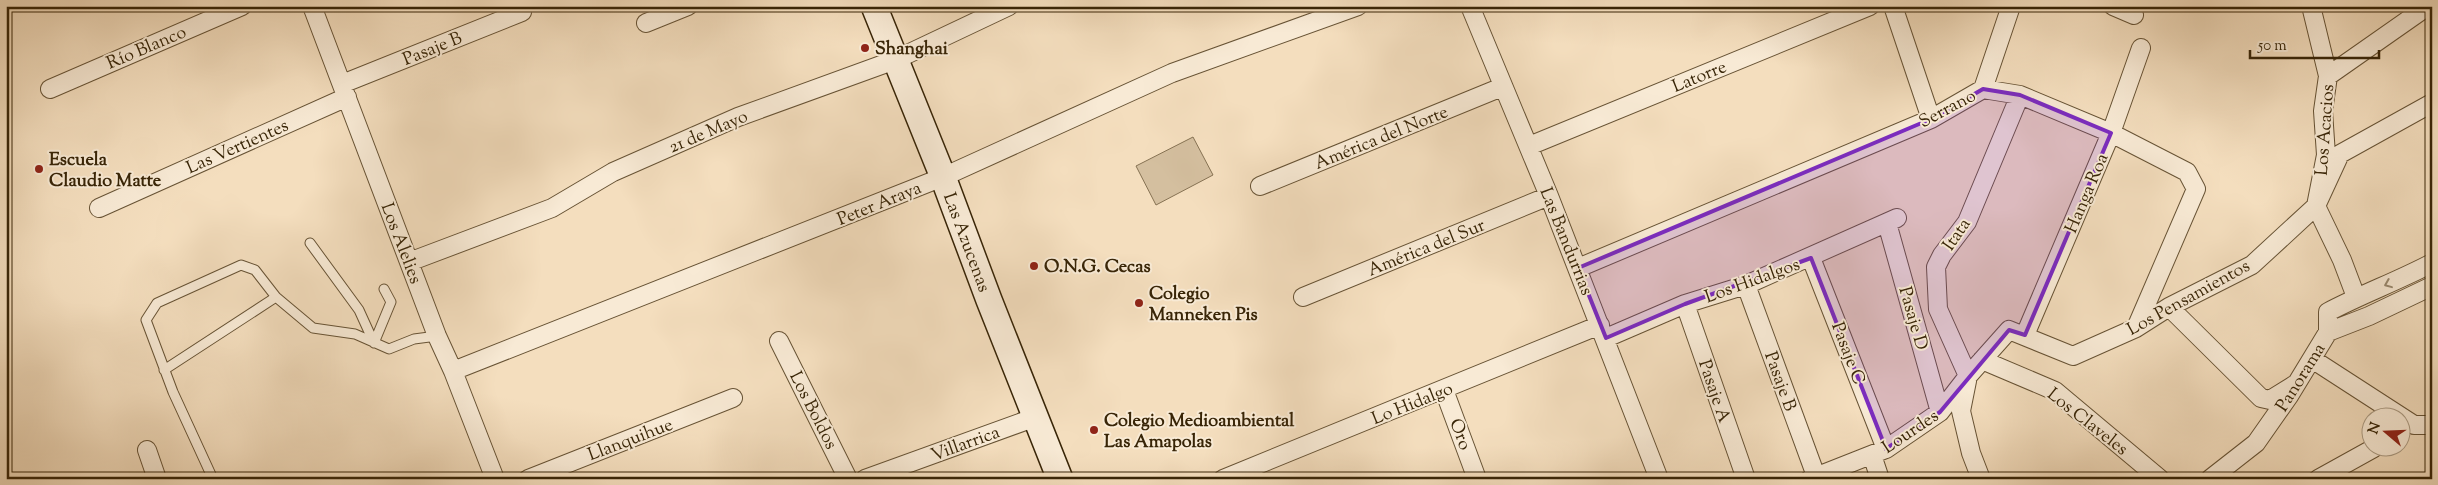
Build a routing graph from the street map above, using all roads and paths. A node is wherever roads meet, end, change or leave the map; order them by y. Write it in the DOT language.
graph roads {
  1 [pos="242,6"];
  2 [pos="312,6"];
  3 [pos="688,6"];
  4 [pos="874,6"];
  5 [pos="1009,6"];
  6 [pos="1358,6"];
  7 [pos="1470,6"];
  8 [pos="1870,6"];
  9 [pos="1893,6"];
  10 [pos="2012,6"];
  11 [pos="2113,6"];
  12 [pos="2311,6"];
  13 [pos="2428,6"];
  14 [pos="522,12"];
  15 [pos="2134,15"];
  16 [pos="646,23"];
  17 [pos="2140,48"];
  18 [pos="895,60"];
  19 [pos="2328,76"];
  20 [pos="1502,87"];
  21 [pos="50,89"];
  22 [pos="1983,89"];
  23 [pos="344,90"];
  24 [pos="2020,95"];
  25 [pos="2432,103"];
  26 [pos="1931,119"];
  27 [pos="2111,133"];
  28 [pos="1529,146"];
  29 [pos="944,177"];
  30 [pos="1260,186"];
  31 [pos="1549,196"];
  32 [pos="2316,206"];
  33 [pos="99,208"];
  34 [pos="1892,221"];
  35 [pos="310,242"];
  36 [pos="1811,258"];
  37 [pos="409,262"];
  38 [pos="2432,263"];
  39 [pos="1578,268"];
  40 [pos="1746,285"];
  41 [pos="2432,286"];
  42 [pos="384,289"];
  43 [pos="276,297"];
  44 [pos="1303,297"];
  45 [pos="2356,297"];
  46 [pos="1685,304"];
  47 [pos="2169,307"];
  48 [pos="2136,328"];
  49 [pos="1603,332"];
  50 [pos="2328,332"];
  51 [pos="2025,335"];
  52 [pos="437,336"];
  53 [pos="780,341"];
  54 [pos="374,343"];
  55 [pos="2312,359"];
  56 [pos="1982,360"];
  57 [pos="164,370"];
  58 [pos="453,372"];
  59 [pos="1968,376"];
  60 [pos="2296,384"];
  61 [pos="1444,390"];
  62 [pos="733,398"];
  63 [pos="2378,408"];
  64 [pos="1940,412"];
  65 [pos="1036,417"];
  66 [pos="2432,424"];
  67 [pos="2410,428"];
  68 [pos="147,450"];
  69 [pos="1879,452"];
  70 [pos="2360,456"];
  71 [pos="1813,478"];
  72 [pos="157,479"];
  73 [pos="212,479"];
  74 [pos="495,479"];
  75 [pos="528,479"];
  76 [pos="848,479"];
  77 [pos="865,479"];
  78 [pos="1060,479"];
  79 [pos="1224,479"];
  80 [pos="1477,479"];
  81 [pos="1659,479"];
  82 [pos="1746,479"];
  83 [pos="1880,479"];
  84 [pos="1981,479"];
  85 [pos="2160,479"];
  86 [pos="2210,479"];
  87 [pos="2318,479"];
  1 -- 21 [label="street, Río Blanco"];
  2 -- 23 [label="street, Los Alelies"];
  3 -- 16 [label="street"];
  4 -- 18 [label="street, Las Azucenas"];
  5 -- 18 [label="street, 21 de Mayo"];
  6 -- 29 [label="street, Peter Araya"];
  7 -- 20 [label="street, Las Bandurrias"];
  8 -- 28 [label="street, Latorre"];
  9 -- 26 [label="street"];
  10 -- 22 [label="street"];
  11 -- 15 [label="street"];
  12 -- 19 [label="street"];
  13 -- 19 [label="street, Los Acacios"];
  14 -- 23 [label="street, Pasaje B"];
  17 -- 27 [label="street, Hanga Roa"];
  18 -- 29 [label="street, Las Azucenas"];
  18 -- 37 [label="street, 21 de Mayo"];
  19 -- 32 [label="street, Los Acacios"];
  20 -- 28 [label="street, Las Bandurrias"];
  20 -- 30 [label="street, América del Norte"];
  22 -- 24 [label="street, Serrano"];
  22 -- 26 [label="street, Serrano"];
  23 -- 33 [label="street, Las Vertientes"];
  23 -- 37 [label="street, Los Alelies"];
  24 -- 27 [label="street, Serrano"];
  24 -- 59 [label="street, Itata"];
  25 -- 32 [label="street, Los Pensamientos"];
  26 -- 39 [label="street, Serrano"];
  27 -- 48 [label="street, Serrano"];
  27 -- 51 [label="street, Hanga Roa"];
  28 -- 31 [label="street, Las Bandurrias"];
  29 -- 58 [label="street, Peter Araya"];
  29 -- 65 [label="street, Las Azucenas"];
  31 -- 39 [label="street, Las Bandurrias"];
  31 -- 44 [label="street, América del Sur"];
  32 -- 45 [label="street"];
  32 -- 47 [label="street, Los Pensamientos"];
  34 -- 36 [label="street, Los Hidalgos"];
  34 -- 64 [label="street, Pasaje D"];
  35 -- 54 [label="lane"];
  36 -- 40 [label="street, Los Hidalgos"];
  36 -- 69 [label="street, Pasaje C"];
  37 -- 52 [label="street, Los Alelies"];
  38 -- 45 [label="street, one-way"];
  39 -- 49 [label="street, Las Bandurrias"];
  40 -- 46 [label="street, Los Hidalgos"];
  40 -- 71 [label="street, Pasaje B"];
  41 -- 50 [label="street, Panorama"];
  42 -- 54 [label="lane"];
  43 -- 54 [label="lane"];
  43 -- 57 [label="lane"];
  43 -- 57 [label="lane"];
  45 -- 50 [label="street"];
  46 -- 49 [label="street, Los Hidalgos"];
  46 -- 82 [label="street, Pasaje A"];
  47 -- 48 [label="street, Los Pensamientos"];
  47 -- 60 [label="street"];
  48 -- 51 [label="street, Los Pensamientos"];
  49 -- 61 [label="street, Lo Hidalgo"];
  49 -- 81 [label="street, Las Bandurrias"];
  50 -- 55 [label="street, Panorama"];
  51 -- 56 [label="street, Los Pensamientos"];
  52 -- 54 [label="lane"];
  52 -- 58 [label="street, Los Alelies"];
  53 -- 76 [label="street, Los Boldos"];
  55 -- 60 [label="street, Panorama"];
  55 -- 63 [label="street"];
  56 -- 59 [label="street, Los Pensamientos"];
  56 -- 85 [label="street, Los Claveles"];
  57 -- 73 [label="lane"];
  58 -- 74 [label="street, Los Alelies"];
  59 -- 64 [label="street, Lourdes"];
  59 -- 84 [label="street"];
  60 -- 86 [label="street, Panorama"];
  61 -- 79 [label="street, Lo Hidalgo"];
  61 -- 80 [label="street, Oro"];
  62 -- 75 [label="street, Llanquihue"];
  64 -- 69 [label="street, Lourdes"];
  65 -- 77 [label="street, Villarrica"];
  65 -- 78 [label="street, Las Azucenas"];
  66 -- 67 [label="street"];
  68 -- 72 [label="street"];
  69 -- 71 [label="street, Lourdes"];
  69 -- 83 [label="street, Pasaje C"];
  70 -- 87 [label="street"];
}
